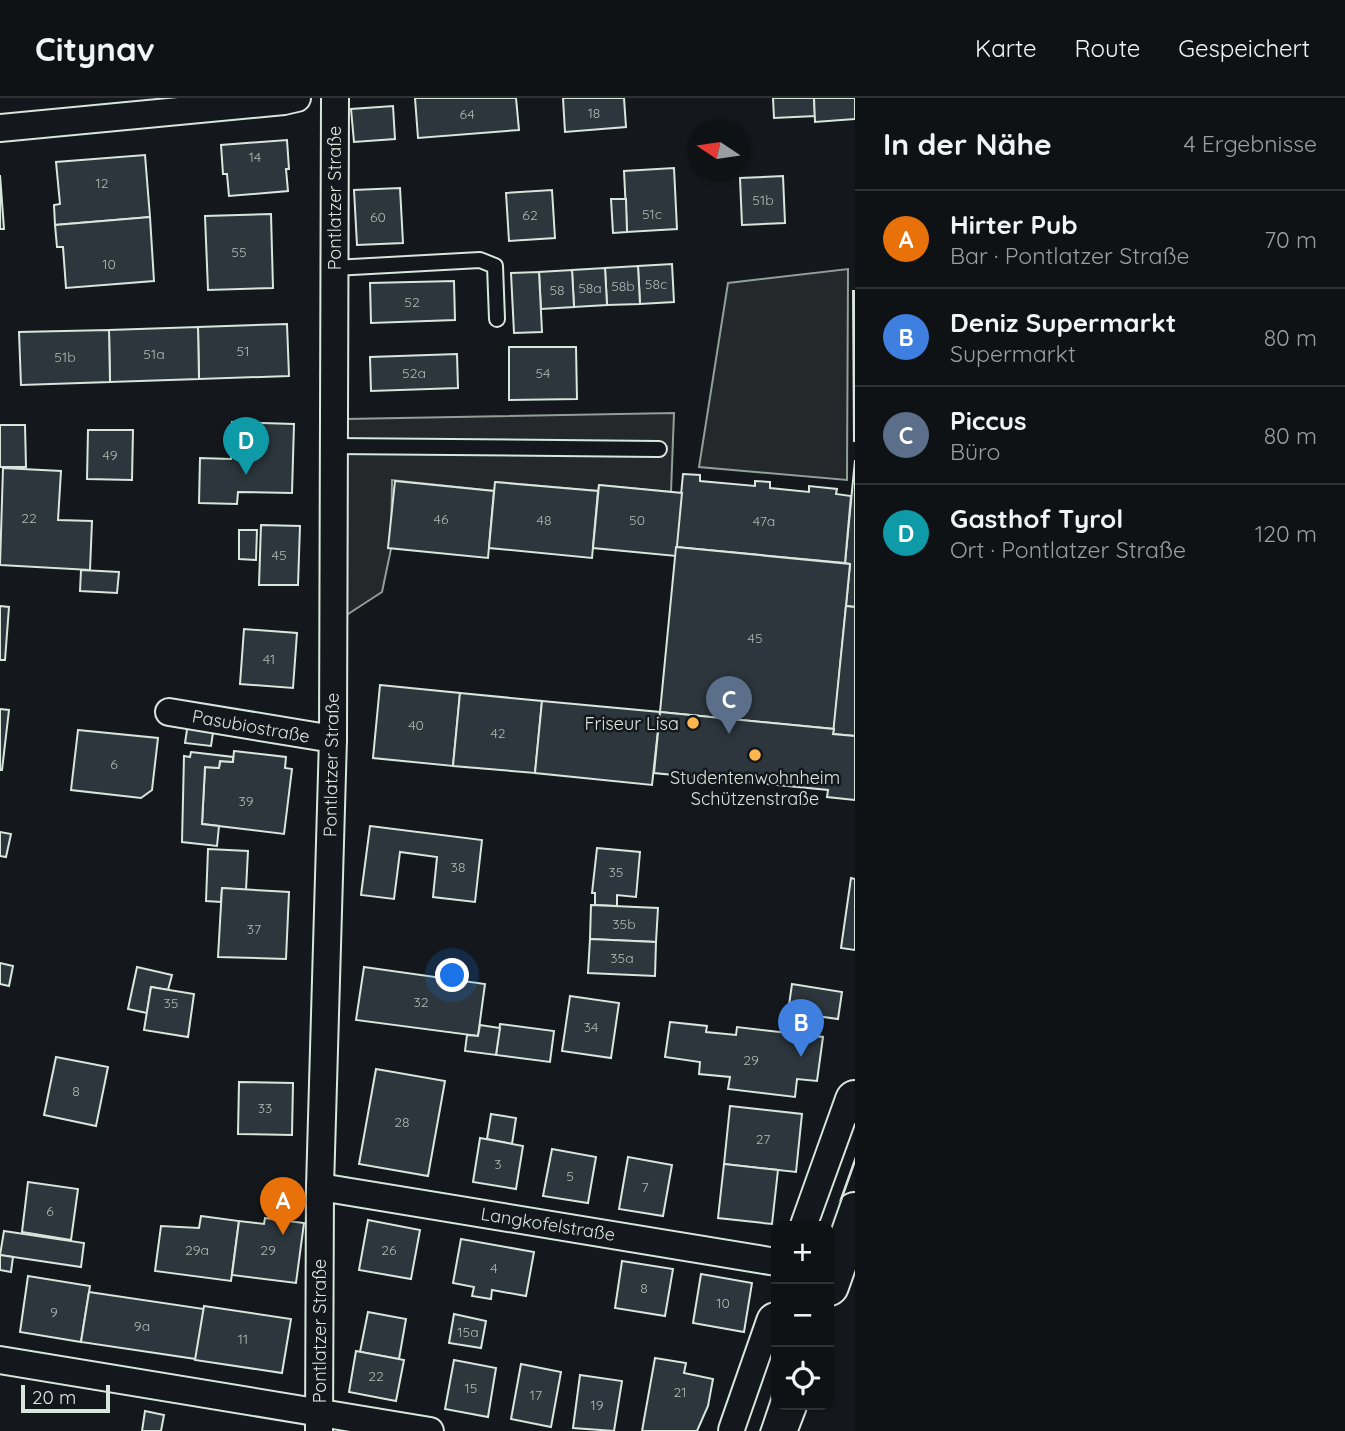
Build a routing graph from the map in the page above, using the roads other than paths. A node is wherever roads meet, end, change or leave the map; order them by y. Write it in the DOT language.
graph roads {
  1 [pos="297,98"];
  2 [pos="335,98"];
  3 [pos="0,128"];
  4 [pos="334,268"];
  5 [pos="497,319"];
  6 [pos="334,446"];
  7 [pos="659,449"];
  8 [pos="169,712"];
  9 [pos="332,739"];
  10 [pos="855,1100"];
  11 [pos="320,1187"];
  12 [pos="855,1212"];
  13 [pos="812,1221"];
  14 [pos="771,1261"];
  15 [pos="830,1284"];
  16 [pos="771,1336"];
  17 [pos="0,1360"];
  18 [pos="785,1410"];
  19 [pos="319,1422"];
  20 [pos="430,1431"];
  21 [pos="738,1431"];
  22 [pos="777,1431"];
  1 -- 3 [label="street"];
  2 -- 4 [label="street, Pontlatzer Straße"];
  4 -- 5 [label="lane"];
  4 -- 6 [label="street, Pontlatzer Straße"];
  6 -- 7 [label="lane"];
  6 -- 9 [label="street, Pontlatzer Straße"];
  8 -- 9 [label="street, Pasubiostraße"];
  9 -- 11 [label="street, Pontlatzer Straße"];
  10 -- 13 [label="street"];
  11 -- 14 [label="street, Langkofelstraße"];
  11 -- 19 [label="street, Pontlatzer Straße"];
  12 -- 15 [label="street"];
  16 -- 21 [label="street"];
  17 -- 19 [label="street"];
  18 -- 22 [label="street"];
  19 -- 20 [label="street"];
}
